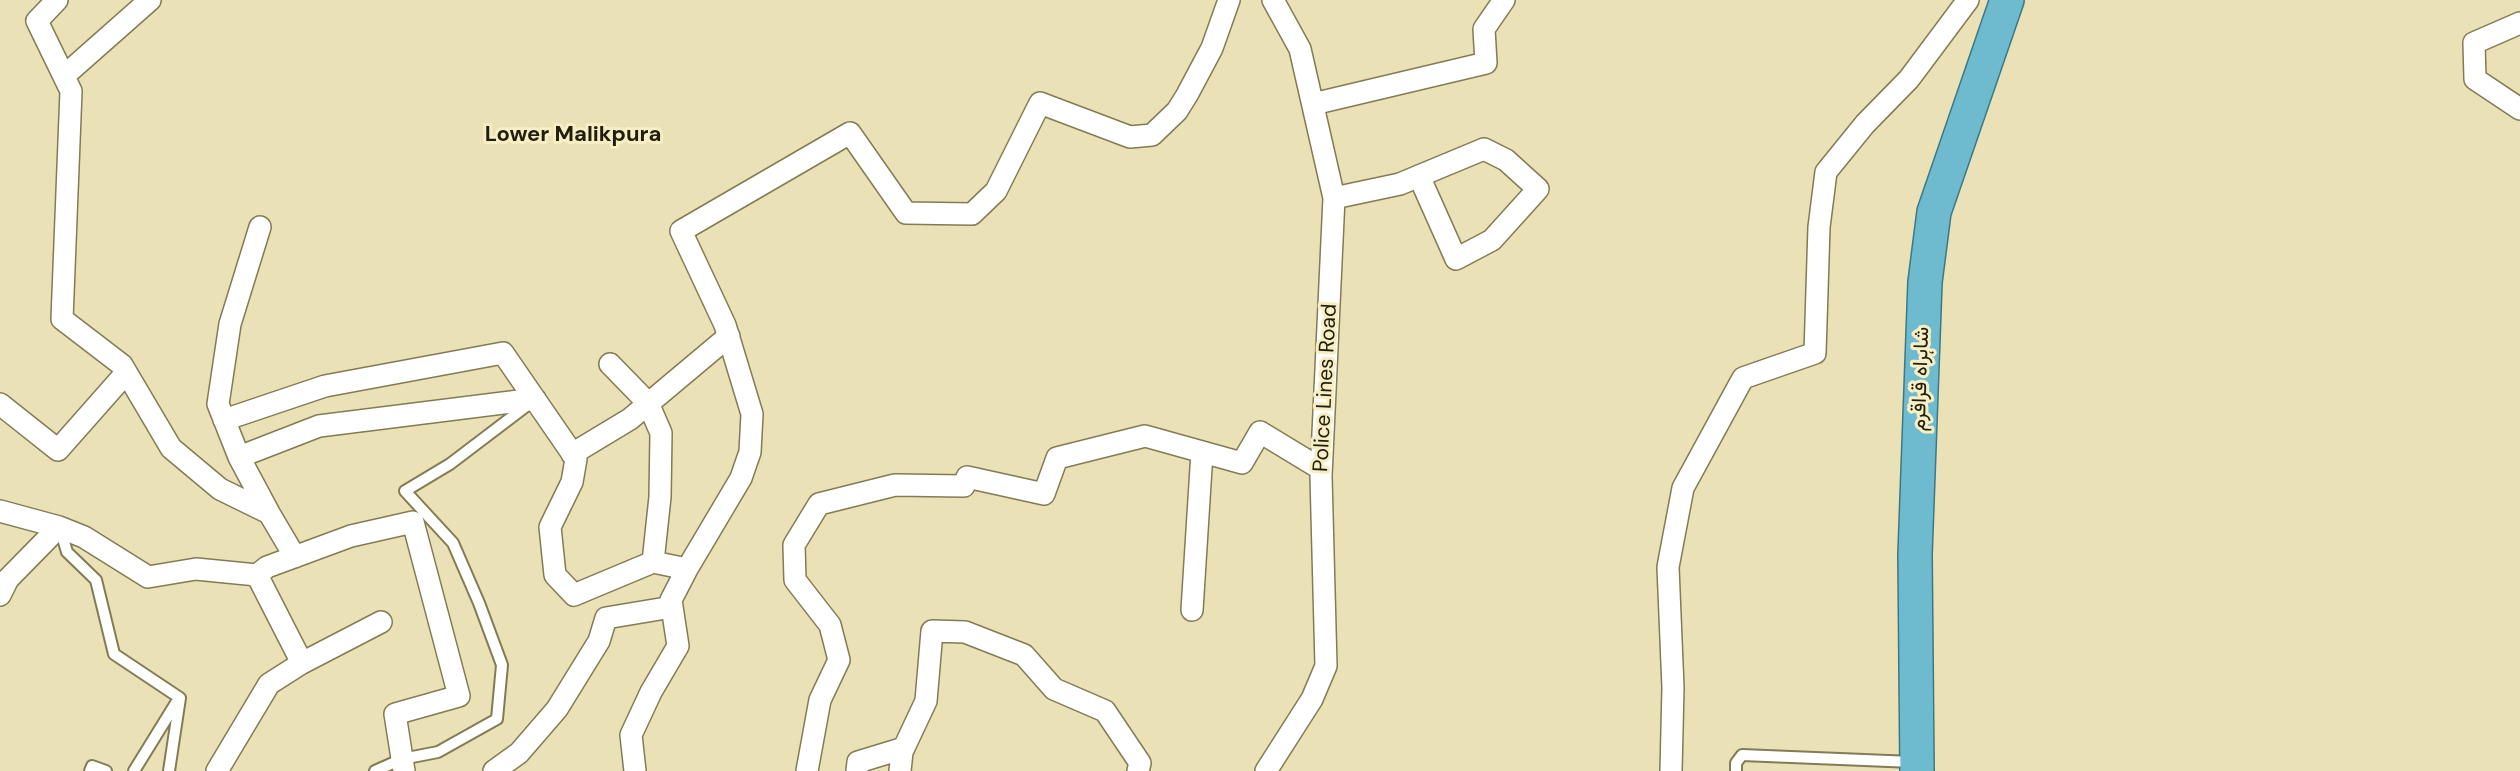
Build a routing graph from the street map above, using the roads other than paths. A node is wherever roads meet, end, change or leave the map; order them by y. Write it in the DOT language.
graph roads {
  1 [pos="57,0"];
  2 [pos="150,0"];
  3 [pos="1229,0"];
  4 [pos="1273,0"];
  5 [pos="1504,0"];
  6 [pos="1968,0"];
  7 [pos="2007,0"];
  8 [pos="2520,22"];
  9 [pos="64,76"];
  10 [pos="1313,104"];
  11 [pos="2520,109"];
  12 [pos="1419,176"];
  13 [pos="1335,198"];
  14 [pos="260,227"];
  15 [pos="729,336"];
  16 [pos="610,364"];
  17 [pos="126,373"];
  18 [pos="535,399"];
  19 [pos="648,403"];
  20 [pos="0,404"];
  21 [pos="224,420"];
  22 [pos="1202,452"];
  23 [pos="572,454"];
  24 [pos="239,457"];
  25 [pos="1321,469"];
  26 [pos="0,511"];
  27 [pos="269,513"];
  28 [pos="59,527"];
  29 [pos="295,557"];
  30 [pos="653,562"];
  31 [pos="687,569"];
  32 [pos="257,575"];
  33 [pos="0,595"];
  34 [pos="672,607"];
  35 [pos="1192,610"];
  36 [pos="381,622"];
  37 [pos="302,663"];
  38 [pos="180,698"];
  39 [pos="904,747"];
  40 [pos="403,765"];
  41 [pos="1917,766"];
  42 [pos="90,771"];
  43 [pos="106,771"];
  44 [pos="134,771"];
  45 [pos="169,771"];
  46 [pos="217,771"];
  47 [pos="375,771"];
  48 [pos="494,771"];
  49 [pos="635,771"];
  50 [pos="807,771"];
  51 [pos="857,771"];
  52 [pos="900,771"];
  53 [pos="1138,771"];
  54 [pos="1266,771"];
  55 [pos="1671,771"];
  56 [pos="1736,771"];
  1 -- 9 [label="street"];
  2 -- 9 [label="street"];
  3 -- 15 [label="street"];
  4 -- 10 [label="street, Police Lines Road"];
  5 -- 10 [label="street"];
  6 -- 55 [label="street"];
  7 -- 41 [label="highway, شاہراہ قراقرم"];
  8 -- 11 [label="street"];
  9 -- 17 [label="street"];
  10 -- 13 [label="street, Police Lines Road"];
  12 -- 12 [label="street"];
  12 -- 13 [label="street"];
  13 -- 25 [label="street, Police Lines Road"];
  14 -- 21 [label="street"];
  15 -- 19 [label="street"];
  15 -- 31 [label="street"];
  16 -- 19 [label="street"];
  17 -- 20 [label="street"];
  17 -- 27 [label="street"];
  18 -- 21 [label="street"];
  18 -- 23 [label="street"];
  18 -- 24 [label="street"];
  18 -- 40 [label="lane"];
  19 -- 23 [label="street"];
  19 -- 30 [label="street"];
  21 -- 24 [label="street"];
  22 -- 25 [label="street"];
  22 -- 35 [label="street"];
  22 -- 50 [label="street"];
  23 -- 30 [label="street"];
  24 -- 27 [label="street"];
  25 -- 54 [label="street, Police Lines Road"];
  26 -- 28 [label="street"];
  27 -- 29 [label="street"];
  28 -- 32 [label="street"];
  28 -- 33 [label="street"];
  28 -- 38 [label="lane"];
  29 -- 32 [label="street"];
  29 -- 40 [label="street"];
  30 -- 31 [label="street"];
  31 -- 34 [label="street"];
  32 -- 37 [label="street"];
  34 -- 48 [label="street"];
  34 -- 49 [label="street"];
  36 -- 37 [label="street"];
  37 -- 46 [label="street"];
  38 -- 44 [label="lane"];
  38 -- 45 [label="lane"];
  39 -- 51 [label="street"];
  39 -- 52 [label="street"];
  39 -- 53 [label="street"];
  40 -- 47 [label="lane"];
  41 -- 56 [label="lane"];
  42 -- 43 [label="lane"];
}
